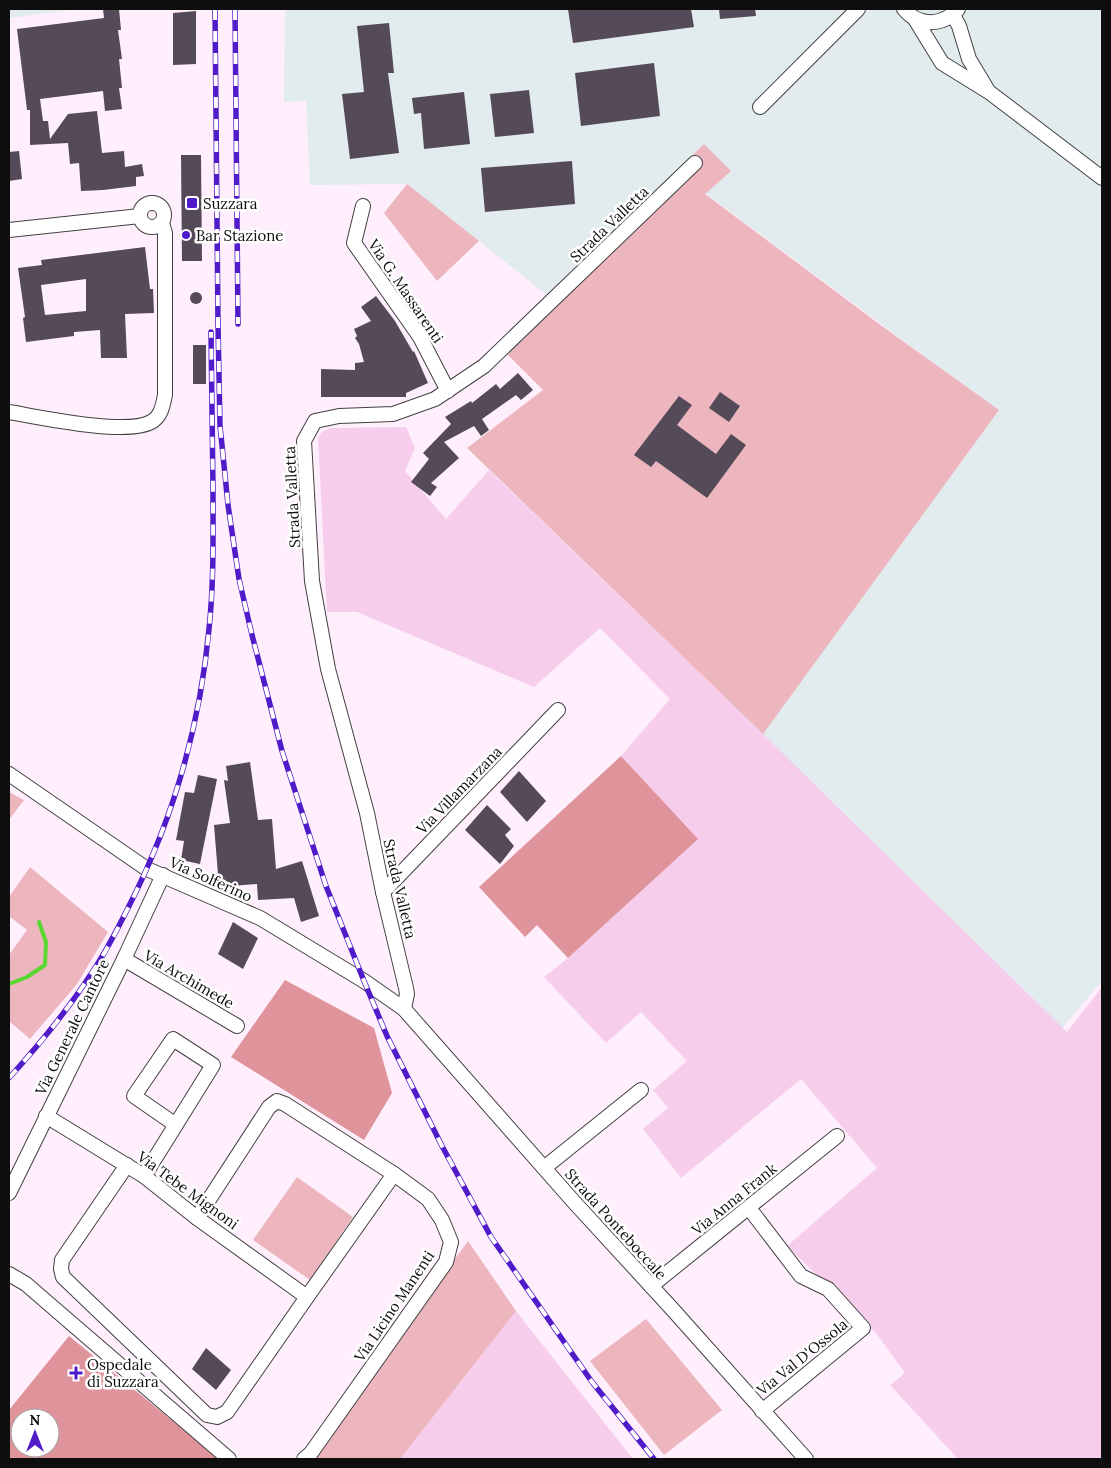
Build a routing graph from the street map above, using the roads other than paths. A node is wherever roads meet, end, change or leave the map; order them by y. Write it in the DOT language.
graph roads {
  1 [pos="858,9"];
  2 [pos="904,9"];
  3 [pos="955,12"];
  4 [pos="915,19"];
  5 [pos="989,92"];
  6 [pos="760,107"];
  7 [pos="695,163"];
  8 [pos="1102,178"];
  9 [pos="363,206"];
  10 [pos="140,216"];
  11 [pos="162,223"];
  12 [pos="9,230"];
  13 [pos="448,391"];
  14 [pos="9,412"];
  15 [pos="558,710"];
  16 [pos="9,774"];
  17 [pos="163,875"];
  18 [pos="383,892"];
  19 [pos="124,960"];
  20 [pos="404,1009"];
  21 [pos="238,1026"];
  22 [pos="641,1090"];
  23 [pos="46,1116"];
  24 [pos="176,1124"];
  25 [pos="837,1136"];
  26 [pos="127,1165"];
  27 [pos="544,1168"];
  28 [pos="394,1174"];
  29 [pos="144,1176"];
  30 [pos="9,1193"];
  31 [pos="749,1208"];
  32 [pos="197,1218"];
  33 [pos="9,1274"];
  34 [pos="651,1286"];
  35 [pos="307,1296"];
  36 [pos="762,1411"];
  37 [pos="229,1459"];
  38 [pos="304,1459"];
  39 [pos="806,1459"];
  1 -- 6 [label="street"];
  2 -- 4 [label="street"];
  3 -- 4 [label="street"];
  3 -- 5 [label="street"];
  4 -- 5 [label="street"];
  5 -- 8 [label="street"];
  7 -- 13 [label="street, Strada Valletta"];
  9 -- 13 [label="street, Via G. Massarenti"];
  10 -- 11 [label="street"];
  10 -- 11 [label="street"];
  10 -- 12 [label="street"];
  11 -- 14 [label="street"];
  13 -- 18 [label="street, Strada Valletta"];
  15 -- 18 [label="street, Via Villamarzana"];
  16 -- 17 [label="street, Via Solferino"];
  17 -- 19 [label="street, Via Generale Cantore"];
  17 -- 20 [label="street, Via Solferino"];
  18 -- 20 [label="street, Strada Valletta"];
  19 -- 21 [label="street, Via Archimede"];
  19 -- 23 [label="street, Via Generale Cantore"];
  20 -- 27 [label="street, Strada Ponteboccale"];
  22 -- 27 [label="street"];
  23 -- 26 [label="street, Via Tebe Mignoni"];
  23 -- 30 [label="street, Via Generale Cantore"];
  24 -- 24 [label="street"];
  24 -- 29 [label="street"];
  25 -- 31 [label="street, Via Anna Frank"];
  26 -- 29 [label="street, Via Tebe Mignoni"];
  26 -- 35 [label="street"];
  27 -- 34 [label="street, Strada Ponteboccale"];
  28 -- 32 [label="street, Via Licino Manenti"];
  28 -- 35 [label="street"];
  28 -- 38 [label="street, Via Licino Manenti"];
  29 -- 32 [label="street, Via Tebe Mignoni"];
  31 -- 34 [label="street, Via Anna Frank"];
  31 -- 36 [label="street, Via Val D'Ossola"];
  32 -- 35 [label="street, Via Tebe Mignoni"];
  33 -- 37 [label="street"];
  34 -- 36 [label="street, Strada Ponteboccale"];
  36 -- 39 [label="street, Strada Ponteboccale"];
}
